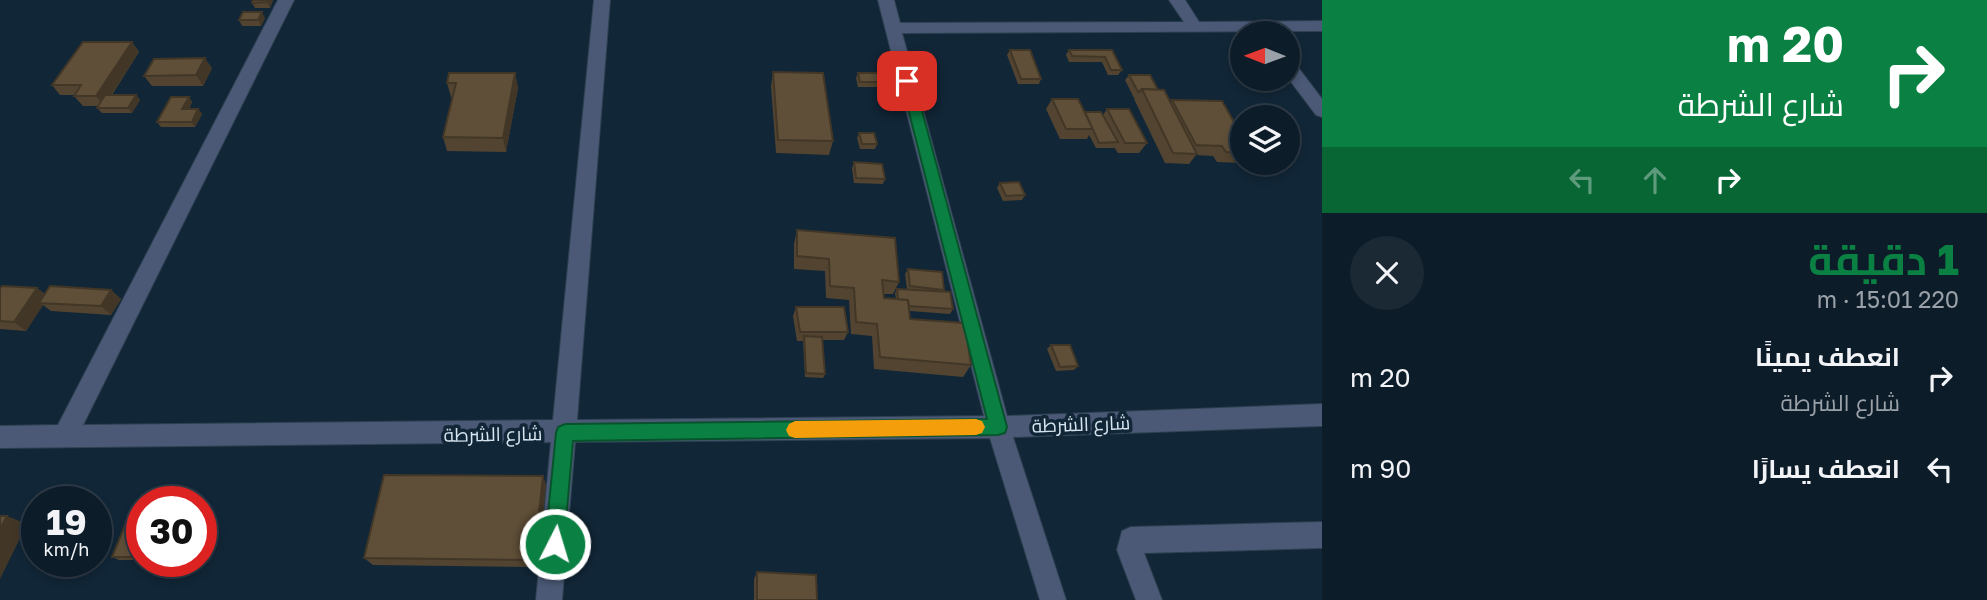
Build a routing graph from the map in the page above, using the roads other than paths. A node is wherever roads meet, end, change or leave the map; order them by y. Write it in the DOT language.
graph roads {
  1 [pos="286,0"];
  2 [pos="602,0"];
  3 [pos="886,0"];
  4 [pos="1177,0"];
  5 [pos="1322,26"];
  6 [pos="1195,27"];
  7 [pos="1300,27"];
  8 [pos="893,28"];
  9 [pos="1230,29"];
  10 [pos="1300,81"];
  11 [pos="1322,111"];
  12 [pos="1322,415"];
  13 [pos="998,427"];
  14 [pos="565,433"];
  15 [pos="0,437"];
  16 [pos="64,438"];
  17 [pos="1322,535"];
  18 [pos="550,600"];
  19 [pos="1053,600"];
  20 [pos="1149,600"];
  1 -- 16 [label="street"];
  2 -- 14 [label="street"];
  3 -- 8 [label="street"];
  4 -- 6 [label="street"];
  5 -- 7 [label="street"];
  6 -- 8 [label="street"];
  6 -- 9 [label="street"];
  8 -- 13 [label="street"];
  10 -- 11 [label="street"];
  12 -- 13 [label="street, شارع الشرطة"];
  13 -- 14 [label="street, شارع الشرطة"];
  13 -- 19 [label="street"];
  14 -- 16 [label="street, شارع الشرطة"];
  14 -- 18 [label="street"];
  15 -- 16 [label="street, شارع الشرطة"];
  17 -- 20 [label="street"];
}
